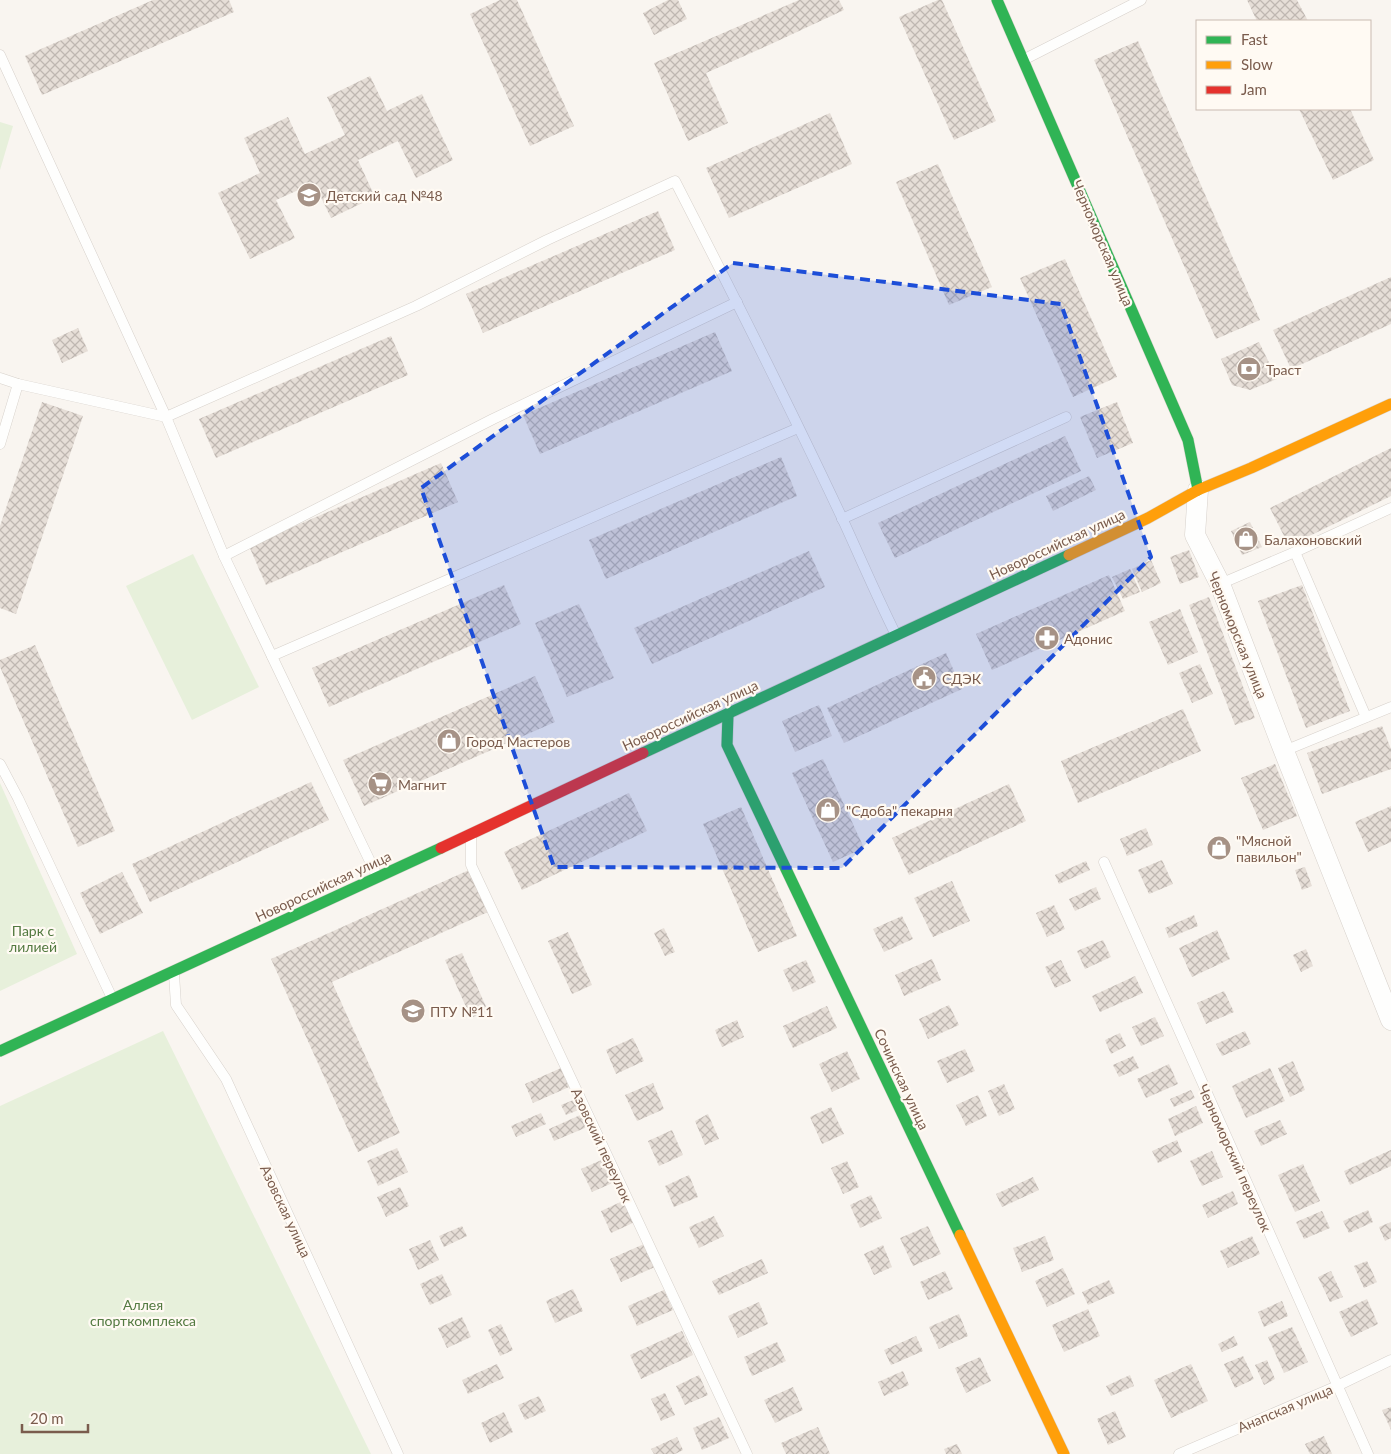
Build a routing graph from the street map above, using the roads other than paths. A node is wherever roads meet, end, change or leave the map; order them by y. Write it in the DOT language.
graph roads {
  1 [pos="997,0"];
  2 [pos="1141,0"];
  3 [pos="0,55"];
  4 [pos="1024,60"];
  5 [pos="737,302"];
  6 [pos="0,378"];
  7 [pos="18,384"];
  8 [pos="1391,404"];
  9 [pos="166,417"];
  10 [pos="1066,417"];
  11 [pos="798,428"];
  12 [pos="0,444"];
  13 [pos="1198,490"];
  14 [pos="1391,508"];
  15 [pos="842,519"];
  16 [pos="1295,552"];
  17 [pos="224,556"];
  18 [pos="1220,584"];
  19 [pos="897,636"];
  20 [pos="272,656"];
  21 [pos="1391,707"];
  22 [pos="728,714"];
  23 [pos="1366,717"];
  24 [pos="1284,751"];
  25 [pos="0,764"];
  26 [pos="471,832"];
  27 [pos="1104,862"];
  28 [pos="378,877"];
  29 [pos="173,971"];
  30 [pos="112,998"];
  31 [pos="1391,1020"];
  32 [pos="0,1051"];
  33 [pos="1391,1360"];
  34 [pos="1336,1386"];
  35 [pos="398,1454"];
  36 [pos="747,1454"];
  37 [pos="1064,1454"];
  38 [pos="1179,1454"];
  39 [pos="1368,1454"];
  1 -- 4 [label="main road, Черноморская улица"];
  2 -- 4 [label="lane"];
  3 -- 9 [label="lane"];
  4 -- 13 [label="main road, Черноморская улица"];
  5 -- 9 [label="lane"];
  5 -- 11 [label="lane"];
  5 -- 17 [label="lane"];
  6 -- 7 [label="lane"];
  7 -- 9 [label="lane"];
  7 -- 12 [label="lane"];
  8 -- 13 [label="main road, Новороссийская улица"];
  9 -- 17 [label="lane"];
  10 -- 15 [label="lane"];
  11 -- 15 [label="lane"];
  11 -- 20 [label="lane"];
  13 -- 18 [label="street, Черноморская улица"];
  13 -- 19 [label="main road, Новороссийская улица"];
  14 -- 16 [label="lane"];
  15 -- 19 [label="lane"];
  16 -- 18 [label="lane"];
  16 -- 23 [label="lane"];
  17 -- 20 [label="lane"];
  18 -- 24 [label="street, Черноморская улица"];
  19 -- 22 [label="main road, Новороссийская улица"];
  20 -- 28 [label="lane"];
  21 -- 23 [label="lane"];
  22 -- 26 [label="main road, Новороссийская улица"];
  22 -- 37 [label="main road, Сочинская улица"];
  23 -- 24 [label="lane"];
  24 -- 31 [label="street, Черноморская улица"];
  25 -- 30 [label="lane"];
  26 -- 28 [label="main road, Новороссийская улица"];
  26 -- 36 [label="lane, Азовский переулок"];
  27 -- 34 [label="lane, Черноморский переулок"];
  28 -- 29 [label="main road, Новороссийская улица"];
  29 -- 30 [label="main road, Новороссийская улица"];
  29 -- 35 [label="lane, Азовская улица"];
  30 -- 32 [label="main road, Новороссийская улица"];
  33 -- 34 [label="lane, Анапская улица"];
  34 -- 38 [label="lane, Анапская улица"];
  34 -- 39 [label="lane, Черноморский переулок"];
}
